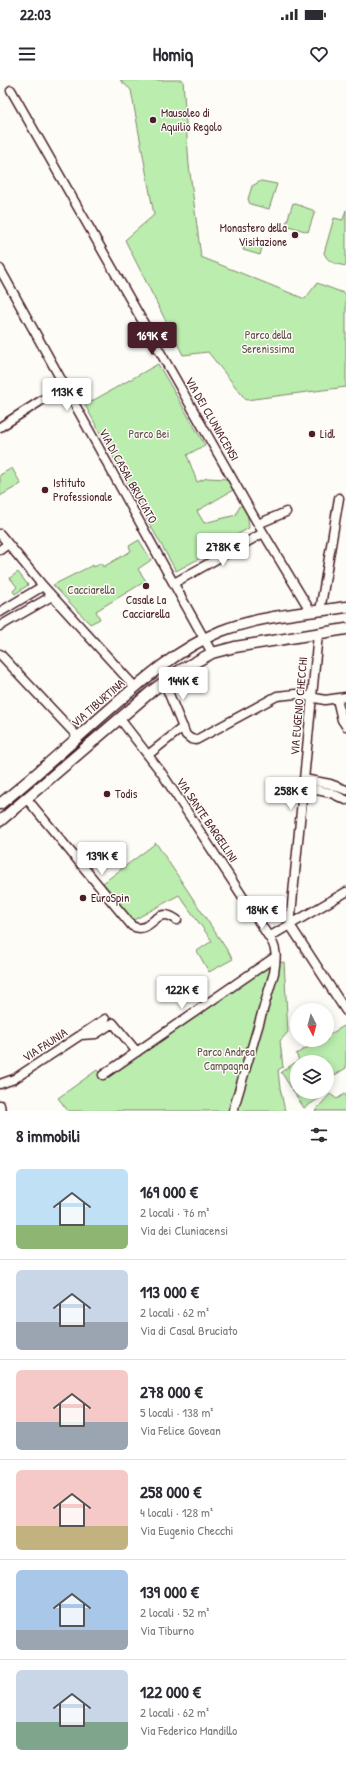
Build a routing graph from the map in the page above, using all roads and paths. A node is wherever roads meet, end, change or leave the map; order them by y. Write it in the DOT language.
graph roads {
  1 [pos="11,90"];
  2 [pos="0,269"];
  3 [pos="64,386"];
  4 [pos="0,427"];
  5 [pos="339,498"];
  6 [pos="286,512"];
  7 [pos="258,524"];
  8 [pos="263,533"];
  9 [pos="0,534"];
  10 [pos="8,544"];
  11 [pos="0,550"];
  12 [pos="174,583"];
  13 [pos="43,586"];
  14 [pos="52,596"];
  15 [pos="346,607"];
  16 [pos="0,612"];
  17 [pos="315,612"];
  18 [pos="0,626"];
  19 [pos="346,629"];
  20 [pos="318,634"];
  21 [pos="204,639"];
  22 [pos="212,653"];
  23 [pos="0,654"];
  24 [pos="171,658"];
  25 [pos="179,671"];
  26 [pos="164,682"];
  27 [pos="135,687"];
  28 [pos="346,697"];
  29 [pos="312,698"];
  30 [pos="337,698"];
  31 [pos="120,719"];
  32 [pos="346,726"];
  33 [pos="183,727"];
  34 [pos="78,737"];
  35 [pos="148,755"];
  36 [pos="31,779"];
  37 [pos="303,783"];
  38 [pos="39,789"];
  39 [pos="346,790"];
  40 [pos="27,798"];
  41 [pos="346,800"];
  42 [pos="0,804"];
  43 [pos="0,821"];
  44 [pos="346,892"];
  45 [pos="177,920"];
  46 [pos="290,925"];
  47 [pos="269,937"];
  48 [pos="275,957"];
  49 [pos="346,1011"];
  50 [pos="105,1019"];
  51 [pos="81,1035"];
  52 [pos="137,1052"];
  53 [pos="103,1075"];
  54 [pos="0,1084"];
  55 [pos="0,1105"];
  56 [pos="1,1111"];
  57 [pos="233,1111"];
  1 -- 7 [label="street, VIA DEI CLUNIACENSI"];
  2 -- 3 [label="street, VIA DI CASAL BRUCIATO"];
  3 -- 4 [label="street"];
  3 -- 12 [label="street, VIA DI CASAL BRUCIATO"];
  5 -- 17 [label="street"];
  6 -- 7 [label="street"];
  7 -- 8 [label="street, VIA DEI CLUNIACENSI"];
  8 -- 12 [label="street"];
  8 -- 17 [label="street, VIA DEI CLUNIACENSI"];
  9 -- 10 [label="street"];
  10 -- 11 [label="street"];
  10 -- 13 [label="street"];
  12 -- 21 [label="street, VIA DI CASAL BRUCIATO"];
  13 -- 14 [label="street"];
  13 -- 16 [label="street"];
  14 -- 18 [label="street"];
  14 -- 27 [label="street"];
  15 -- 17 [label="main road, VIA TIBURTINA"];
  17 -- 21 [label="main road, VIA TIBURTINA"];
  19 -- 20 [label="main road"];
  20 -- 22 [label="main road"];
  20 -- 29 [label="street, VIA EUGENIO CHECCHI"];
  21 -- 22 [label="street, VIA DI CASAL BRUCIATO"];
  21 -- 24 [label="main road, VIA TIBURTINA"];
  22 -- 25 [label="main road"];
  23 -- 34 [label="street"];
  24 -- 25 [label="street"];
  24 -- 27 [label="main road, VIA TIBURTINA"];
  25 -- 26 [label="main road"];
  26 -- 31 [label="main road"];
  26 -- 33 [label="street"];
  27 -- 34 [label="main road, VIA TIBURTINA"];
  28 -- 30 [label="street"];
  29 -- 30 [label="street"];
  29 -- 33 [label="street"];
  29 -- 37 [label="street, VIA EUGENIO CHECCHI"];
  30 -- 32 [label="street"];
  31 -- 35 [label="street, VIA SANTE BARGELLINI"];
  31 -- 38 [label="main road"];
  33 -- 35 [label="street"];
  34 -- 36 [label="main road, VIA TIBURTINA"];
  35 -- 47 [label="street, VIA SANTE BARGELLINI"];
  36 -- 38 [label="street"];
  36 -- 42 [label="main road, VIA TIBURTINA"];
  37 -- 39 [label="street"];
  37 -- 41 [label="street"];
  37 -- 46 [label="street, VIA EUGENIO CHECCHI"];
  38 -- 40 [label="main road"];
  40 -- 43 [label="main road"];
  40 -- 45 [label="street"];
  44 -- 46 [label="street"];
  46 -- 47 [label="street"];
  46 -- 49 [label="street"];
  47 -- 48 [label="street, VIA SANTE BARGELLINI"];
  48 -- 52 [label="street"];
  48 -- 57 [label="street"];
  50 -- 51 [label="street, VIA FAUNIA"];
  51 -- 52 [label="street, VIA FAUNIA"];
  51 -- 54 [label="street, VIA FAUNIA"];
  52 -- 53 [label="street"];
  55 -- 56 [label="street"];
}
